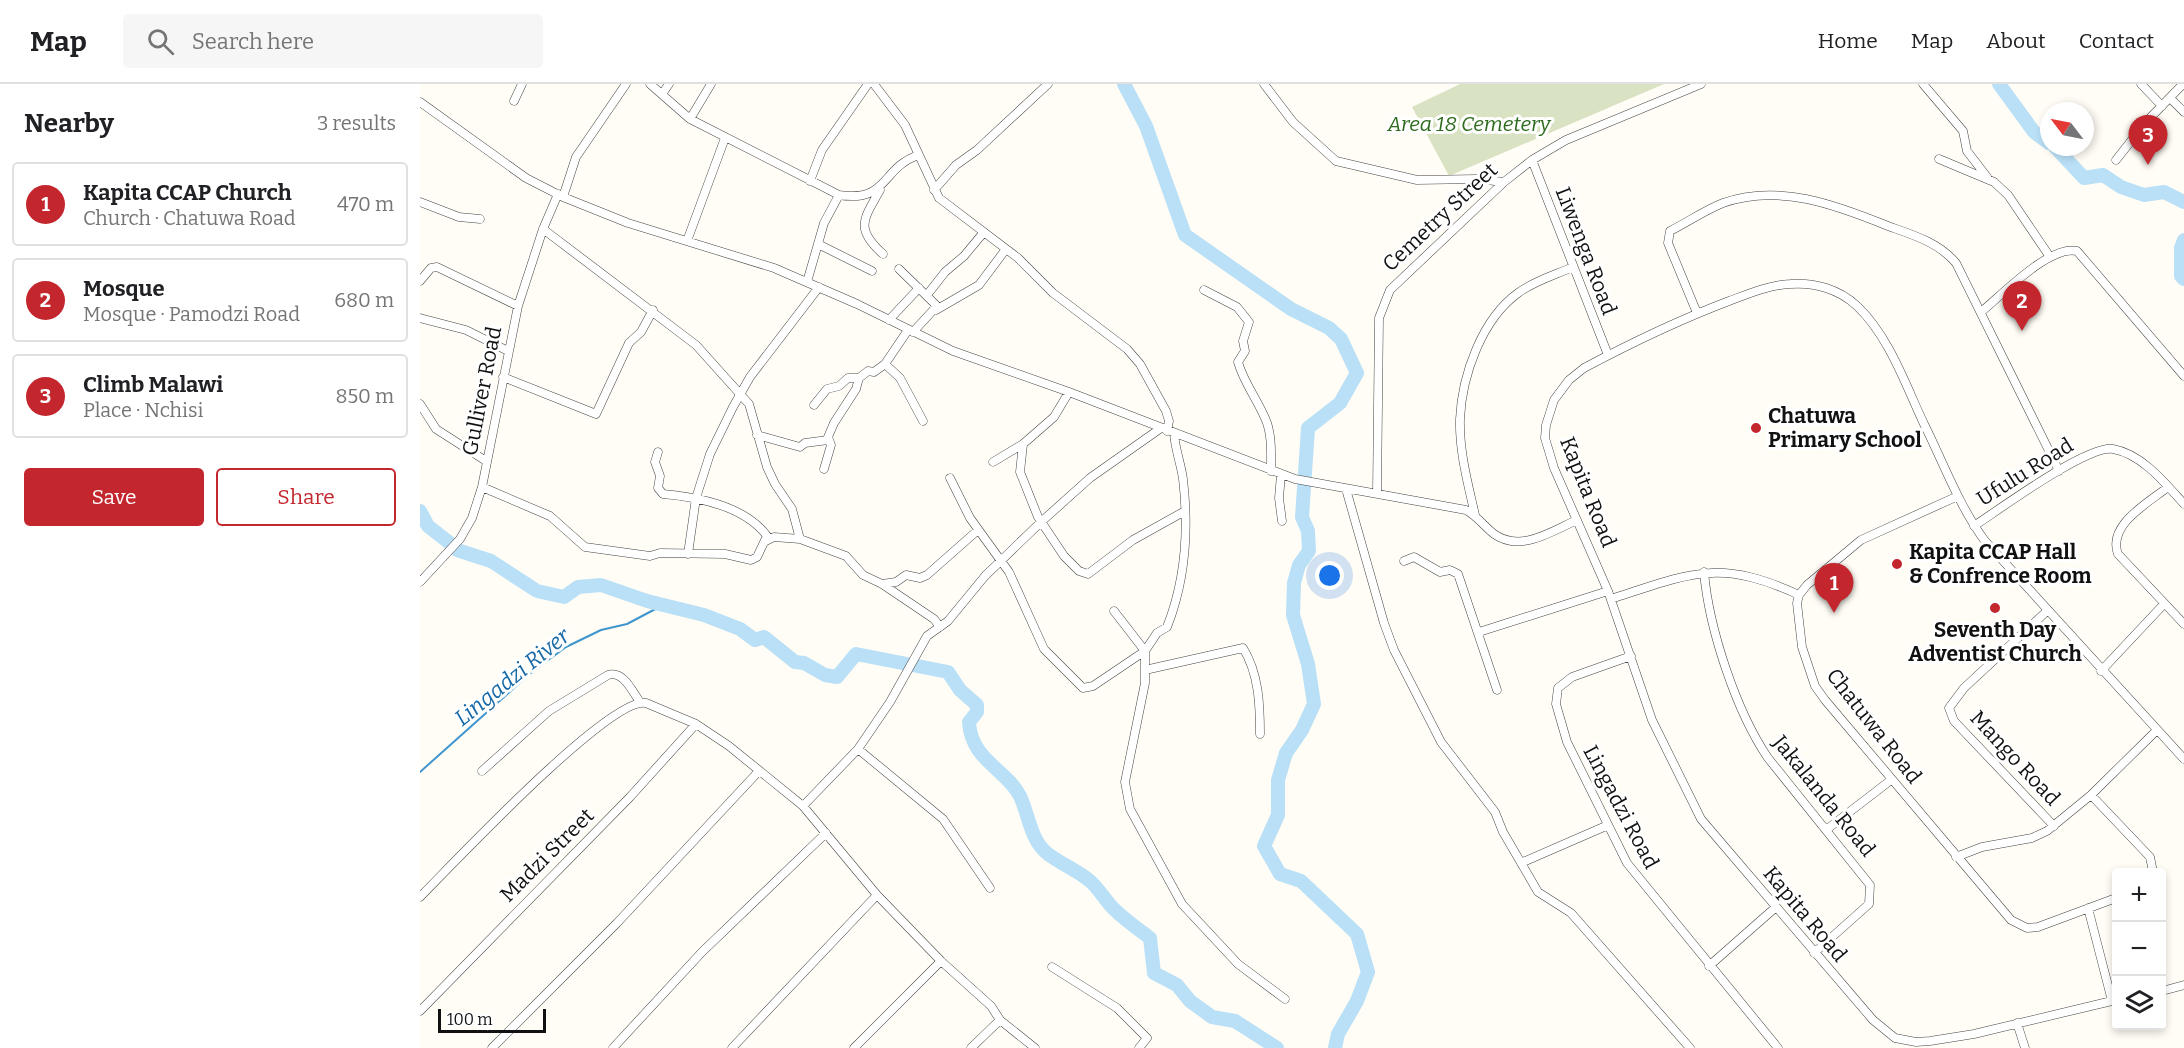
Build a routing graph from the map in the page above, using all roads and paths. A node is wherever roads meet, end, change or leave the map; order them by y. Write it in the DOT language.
graph roads {
  1 [pos="522,84"];
  2 [pos="626,84"];
  3 [pos="650,84"];
  4 [pos="669,84"];
  5 [pos="711,84"];
  6 [pos="868,84"];
  7 [pos="874,84"];
  8 [pos="1048,84"];
  9 [pos="1264,84"];
  10 [pos="1701,84"];
  11 [pos="1923,84"];
  12 [pos="2141,84"];
  13 [pos="2183,84"];
  14 [pos="662,94"];
  15 [pos="2170,98"];
  16 [pos="514,100"];
  17 [pos="420,102"];
  18 [pos="2162,106"];
  19 [pos="2184,112"];
  20 [pos="690,119"];
  21 [pos="725,138"];
  22 [pos="919,155"];
  23 [pos="1940,159"];
  24 [pos="1532,160"];
  25 [pos="2116,160"];
  26 [pos="1987,177"];
  27 [pos="810,181"];
  28 [pos="1504,182"];
  29 [pos="882,186"];
  30 [pos="934,190"];
  31 [pos="839,195"];
  32 [pos="561,196"];
  33 [pos="420,202"];
  34 [pos="480,219"];
  35 [pos="543,229"];
  36 [pos="984,232"];
  37 [pos="687,241"];
  38 [pos="818,244"];
  39 [pos="1006,249"];
  40 [pos="883,255"];
  41 [pos="2050,256"];
  42 [pos="1573,267"];
  43 [pos="899,269"];
  44 [pos="872,271"];
  45 [pos="420,281"];
  46 [pos="807,282"];
  47 [pos="819,287"];
  48 [pos="919,288"];
  49 [pos="1204,290"];
  50 [pos="927,295"];
  51 [pos="518,306"];
  52 [pos="653,310"];
  53 [pos="936,310"];
  54 [pos="1981,312"];
  55 [pos="1697,313"];
  56 [pos="420,318"];
  57 [pos="889,320"];
  58 [pos="910,331"];
  59 [pos="508,351"];
  60 [pos="1608,355"];
  61 [pos="885,364"];
  62 [pos="2184,376"];
  63 [pos="503,377"];
  64 [pos="859,378"];
  65 [pos="1069,392"];
  66 [pos="739,394"];
  67 [pos="420,404"];
  68 [pos="814,405"];
  69 [pos="923,421"];
  70 [pos="1167,431"];
  71 [pos="758,435"];
  72 [pos="828,440"];
  73 [pos="1023,444"];
  74 [pos="658,452"];
  75 [pos="486,461"];
  76 [pos="993,462"];
  77 [pos="824,469"];
  78 [pos="1271,471"];
  79 [pos="2059,471"];
  80 [pos="1281,474"];
  81 [pos="950,478"];
  82 [pos="482,487"];
  83 [pos="2168,487"];
  84 [pos="1346,489"];
  85 [pos="1377,493"];
  86 [pos="1958,496"];
  87 [pos="696,498"];
  88 [pos="2184,504"];
  89 [pos="1185,511"];
  90 [pos="1475,515"];
  91 [pos="1577,520"];
  92 [pos="1282,521"];
  93 [pos="1041,522"];
  94 [pos="1974,526"];
  95 [pos="978,530"];
  96 [pos="800,539"];
  97 [pos="766,541"];
  98 [pos="688,554"];
  99 [pos="1002,560"];
  100 [pos="1404,561"];
  101 [pos="1704,572"];
  102 [pos="420,582"];
  103 [pos="882,584"];
  104 [pos="1610,595"];
  105 [pos="1799,595"];
  106 [pos="2164,604"];
  107 [pos="1114,611"];
  108 [pos="2047,611"];
  109 [pos="2184,624"];
  110 [pos="940,627"];
  111 [pos="1479,632"];
  112 [pos="1145,651"];
  113 [pos="1631,656"];
  114 [pos="1145,670"];
  115 [pos="2101,671"];
  116 [pos="1497,690"];
  117 [pos="640,702"];
  118 [pos="696,724"];
  119 [pos="2157,730"];
  120 [pos="1260,734"];
  121 [pos="858,749"];
  122 [pos="2184,759"];
  123 [pos="482,771"];
  124 [pos="758,772"];
  125 [pos="1891,780"];
  126 [pos="2091,795"];
  127 [pos="802,806"];
  128 [pos="1606,826"];
  129 [pos="2054,826"];
  130 [pos="1826,830"];
  131 [pos="826,833"];
  132 [pos="1956,857"];
  133 [pos="1523,862"];
  134 [pos="2152,868"];
  135 [pos="990,888"];
  136 [pos="877,895"];
  137 [pos="420,897"];
  138 [pos="2112,899"];
  139 [pos="1776,907"];
  140 [pos="2088,908"];
  141 [pos="1814,953"];
  142 [pos="941,961"];
  143 [pos="1709,966"];
  144 [pos="1052,968"];
  145 [pos="2184,985"];
  146 [pos="2166,990"];
  147 [pos="2112,994"];
  148 [pos="1285,999"];
  149 [pos="2112,1001"];
  150 [pos="420,1011"];
  151 [pos="1000,1020"];
  152 [pos="2017,1023"];
  153 [pos="492,1048"];
  154 [pos="613,1048"];
  155 [pos="732,1048"];
  156 [pos="854,1048"];
  157 [pos="971,1048"];
  158 [pos="1035,1048"];
  159 [pos="1139,1048"];
  160 [pos="1690,1048"];
  161 [pos="1778,1048"];
  162 [pos="2025,1048"];
  1 -- 16 [label="street"];
  2 -- 32 [label="street, Gulliver Road"];
  3 -- 14 [label="street"];
  4 -- 14 [label="street"];
  5 -- 20 [label="street"];
  6 -- 27 [label="street"];
  7 -- 22 [label="street"];
  8 -- 30 [label="street"];
  9 -- 28 [label="street"];
  10 -- 24 [label="street, Cemetry Street"];
  11 -- 26 [label="street"];
  12 -- 18 [label="street"];
  13 -- 15 [label="street"];
  14 -- 20 [label="street"];
  15 -- 18 [label="street"];
  15 -- 19 [label="street"];
  17 -- 32 [label="street"];
  18 -- 25 [label="street"];
  20 -- 21 [label="street"];
  21 -- 27 [label="street"];
  21 -- 37 [label="street"];
  22 -- 29 [label="street"];
  22 -- 30 [label="street"];
  23 -- 26 [label="street"];
  24 -- 28 [label="street, Cemetry Street"];
  24 -- 42 [label="street, Liwenga Road"];
  26 -- 41 [label="street"];
  27 -- 31 [label="street"];
  28 -- 85 [label="street, Cemetry Street"];
  29 -- 31 [label="street"];
  29 -- 40 [label="street"];
  30 -- 36 [label="street"];
  31 -- 38 [label="street"];
  32 -- 35 [label="street, Gulliver Road"];
  32 -- 37 [label="street"];
  33 -- 34 [label="street"];
  35 -- 51 [label="street, Gulliver Road"];
  35 -- 52 [label="street"];
  36 -- 39 [label="street"];
  36 -- 50 [label="street"];
  37 -- 46 [label="street"];
  38 -- 44 [label="street"];
  38 -- 46 [label="street"];
  39 -- 53 [label="street"];
  39 -- 70 [label="street"];
  41 -- 54 [label="street"];
  41 -- 62 [label="street"];
  42 -- 60 [label="street, Liwenga Road"];
  42 -- 90 [label="street"];
  43 -- 48 [label="street"];
  45 -- 51 [label="street"];
  46 -- 47 [label="street"];
  47 -- 57 [label="street"];
  47 -- 66 [label="street"];
  48 -- 50 [label="street"];
  48 -- 57 [label="street"];
  49 -- 78 [label="street"];
  50 -- 53 [label="street"];
  51 -- 59 [label="street, Gulliver Road"];
  52 -- 63 [label="street"];
  52 -- 66 [label="street"];
  53 -- 58 [label="street"];
  54 -- 55 [label="street"];
  54 -- 79 [label="street"];
  55 -- 60 [label="street, Kapita Road"];
  55 -- 86 [label="street, Kapita Road"];
  56 -- 59 [label="street"];
  57 -- 58 [label="street"];
  58 -- 61 [label="street"];
  58 -- 65 [label="street"];
  59 -- 63 [label="street, Gulliver Road"];
  60 -- 91 [label="street, Kapita Road"];
  61 -- 64 [label="street"];
  61 -- 69 [label="street"];
  63 -- 75 [label="street, Gulliver Road"];
  64 -- 68 [label="street"];
  64 -- 72 [label="street"];
  65 -- 70 [label="street"];
  65 -- 73 [label="street"];
  66 -- 71 [label="street"];
  66 -- 87 [label="street"];
  67 -- 75 [label="street"];
  70 -- 78 [label="street"];
  70 -- 89 [label="street"];
  70 -- 93 [label="street"];
  71 -- 72 [label="street"];
  71 -- 96 [label="street"];
  72 -- 77 [label="street"];
  73 -- 76 [label="street"];
  73 -- 93 [label="street"];
  74 -- 87 [label="street"];
  75 -- 82 [label="street, Gulliver Road"];
  78 -- 80 [label="street"];
  79 -- 83 [label="street, Ufulu Road"];
  79 -- 94 [label="street, Ufulu Road"];
  80 -- 84 [label="street"];
  80 -- 92 [label="street"];
  81 -- 95 [label="street"];
  82 -- 98 [label="street"];
  82 -- 102 [label="street, Gulliver Road"];
  83 -- 88 [label="street, Ufulu Road"];
  83 -- 106 [label="street"];
  84 -- 85 [label="street"];
  84 -- 133 [label="street"];
  85 -- 90 [label="street"];
  86 -- 94 [label="street, Kapita Road"];
  86 -- 105 [label="street"];
  87 -- 97 [label="street"];
  87 -- 98 [label="street"];
  89 -- 93 [label="street"];
  89 -- 112 [label="street"];
  90 -- 91 [label="street"];
  91 -- 104 [label="street, Kapita Road"];
  93 -- 99 [label="street"];
  94 -- 108 [label="street, Kapita Road"];
  95 -- 99 [label="street"];
  95 -- 103 [label="street"];
  96 -- 97 [label="street"];
  96 -- 103 [label="street"];
  97 -- 98 [label="street"];
  99 -- 110 [label="street"];
  99 -- 112 [label="street"];
  100 -- 111 [label="street"];
  101 -- 104 [label="street"];
  101 -- 105 [label="street"];
  101 -- 130 [label="street, Jakalanda Road"];
  103 -- 110 [label="street"];
  104 -- 111 [label="street"];
  104 -- 113 [label="street, Kapita Road"];
  105 -- 125 [label="street, Chatuwa Road"];
  106 -- 109 [label="street"];
  106 -- 115 [label="street"];
  107 -- 112 [label="street"];
  108 -- 115 [label="street, Kapita Road"];
  108 -- 129 [label="street, Mango Road"];
  110 -- 121 [label="street"];
  111 -- 116 [label="street"];
  112 -- 114 [label="street"];
  113 -- 128 [label="street, Lingadzi Road"];
  113 -- 139 [label="street, Kapita Road"];
  114 -- 120 [label="street"];
  114 -- 148 [label="street"];
  115 -- 119 [label="street, Kapita Road"];
  117 -- 118 [label="street"];
  117 -- 123 [label="street"];
  117 -- 137 [label="street"];
  118 -- 124 [label="street"];
  118 -- 150 [label="street, Madzi Street"];
  119 -- 122 [label="street, Kapita Road"];
  119 -- 126 [label="street"];
  121 -- 127 [label="street"];
  121 -- 135 [label="street"];
  124 -- 127 [label="street"];
  124 -- 153 [label="street"];
  125 -- 130 [label="street"];
  125 -- 132 [label="street, Chatuwa Road"];
  126 -- 129 [label="street"];
  126 -- 134 [label="street"];
  127 -- 131 [label="street"];
  128 -- 133 [label="street"];
  128 -- 143 [label="street, Lingadzi Road"];
  129 -- 132 [label="street"];
  130 -- 141 [label="street, Jakalanda Road"];
  131 -- 136 [label="street"];
  131 -- 154 [label="street"];
  132 -- 140 [label="street, Chatuwa Road"];
  133 -- 160 [label="street"];
  136 -- 142 [label="street"];
  136 -- 155 [label="street"];
  138 -- 140 [label="street, Chatuwa Road"];
  139 -- 141 [label="street, Kapita Road"];
  139 -- 143 [label="street"];
  140 -- 147 [label="street"];
  141 -- 152 [label="street, Kapita Road"];
  142 -- 151 [label="street"];
  142 -- 156 [label="street"];
  143 -- 161 [label="street, Lingadzi Road"];
  144 -- 159 [label="street"];
  145 -- 146 [label="street"];
  149 -- 152 [label="street, Kapita Road"];
  151 -- 157 [label="street"];
  151 -- 158 [label="street"];
  152 -- 162 [label="street"];
}
